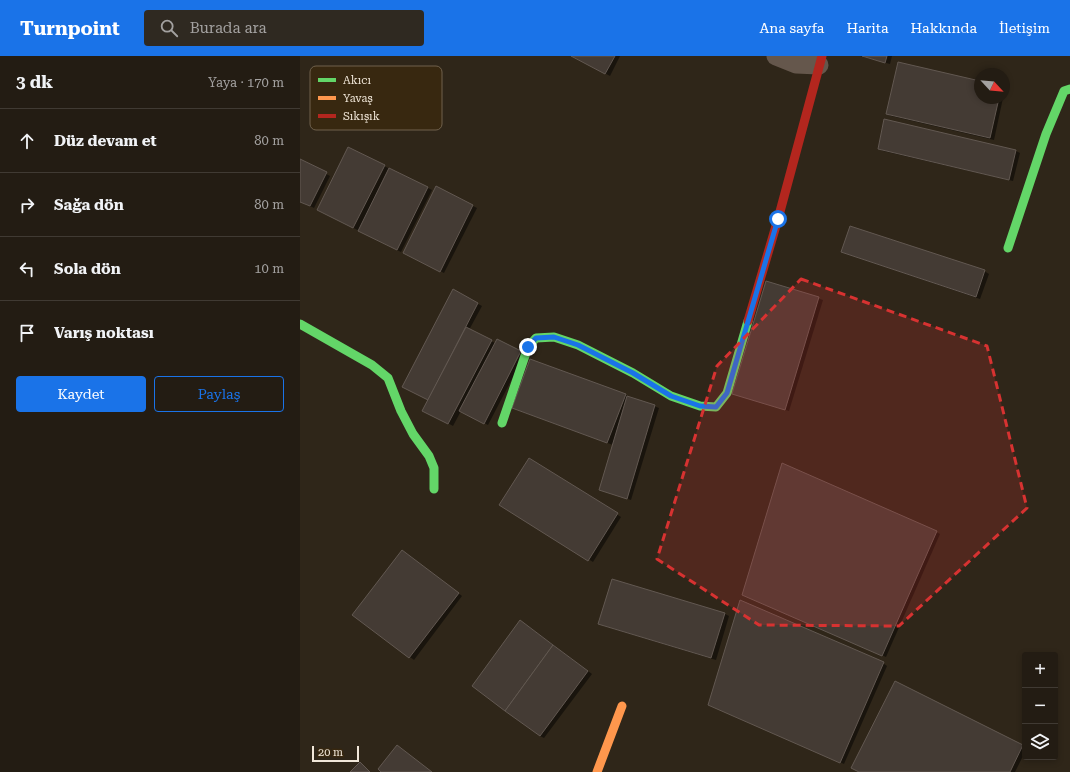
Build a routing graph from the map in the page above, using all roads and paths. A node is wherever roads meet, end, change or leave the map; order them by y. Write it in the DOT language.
graph roads {
  1 [pos="776,56"];
  2 [pos="821,60"];
  3 [pos="1070,89"];
  4 [pos="1008,248"];
  5 [pos="300,324"];
  6 [pos="502,423"];
  7 [pos="434,489"];
  8 [pos="622,706"];
  9 [pos="597,772"];
  1 -- 2 [label="street"];
  2 -- 6 [label="street"];
  3 -- 4 [label="street"];
  5 -- 7 [label="street"];
  8 -- 9 [label="street"];
}
